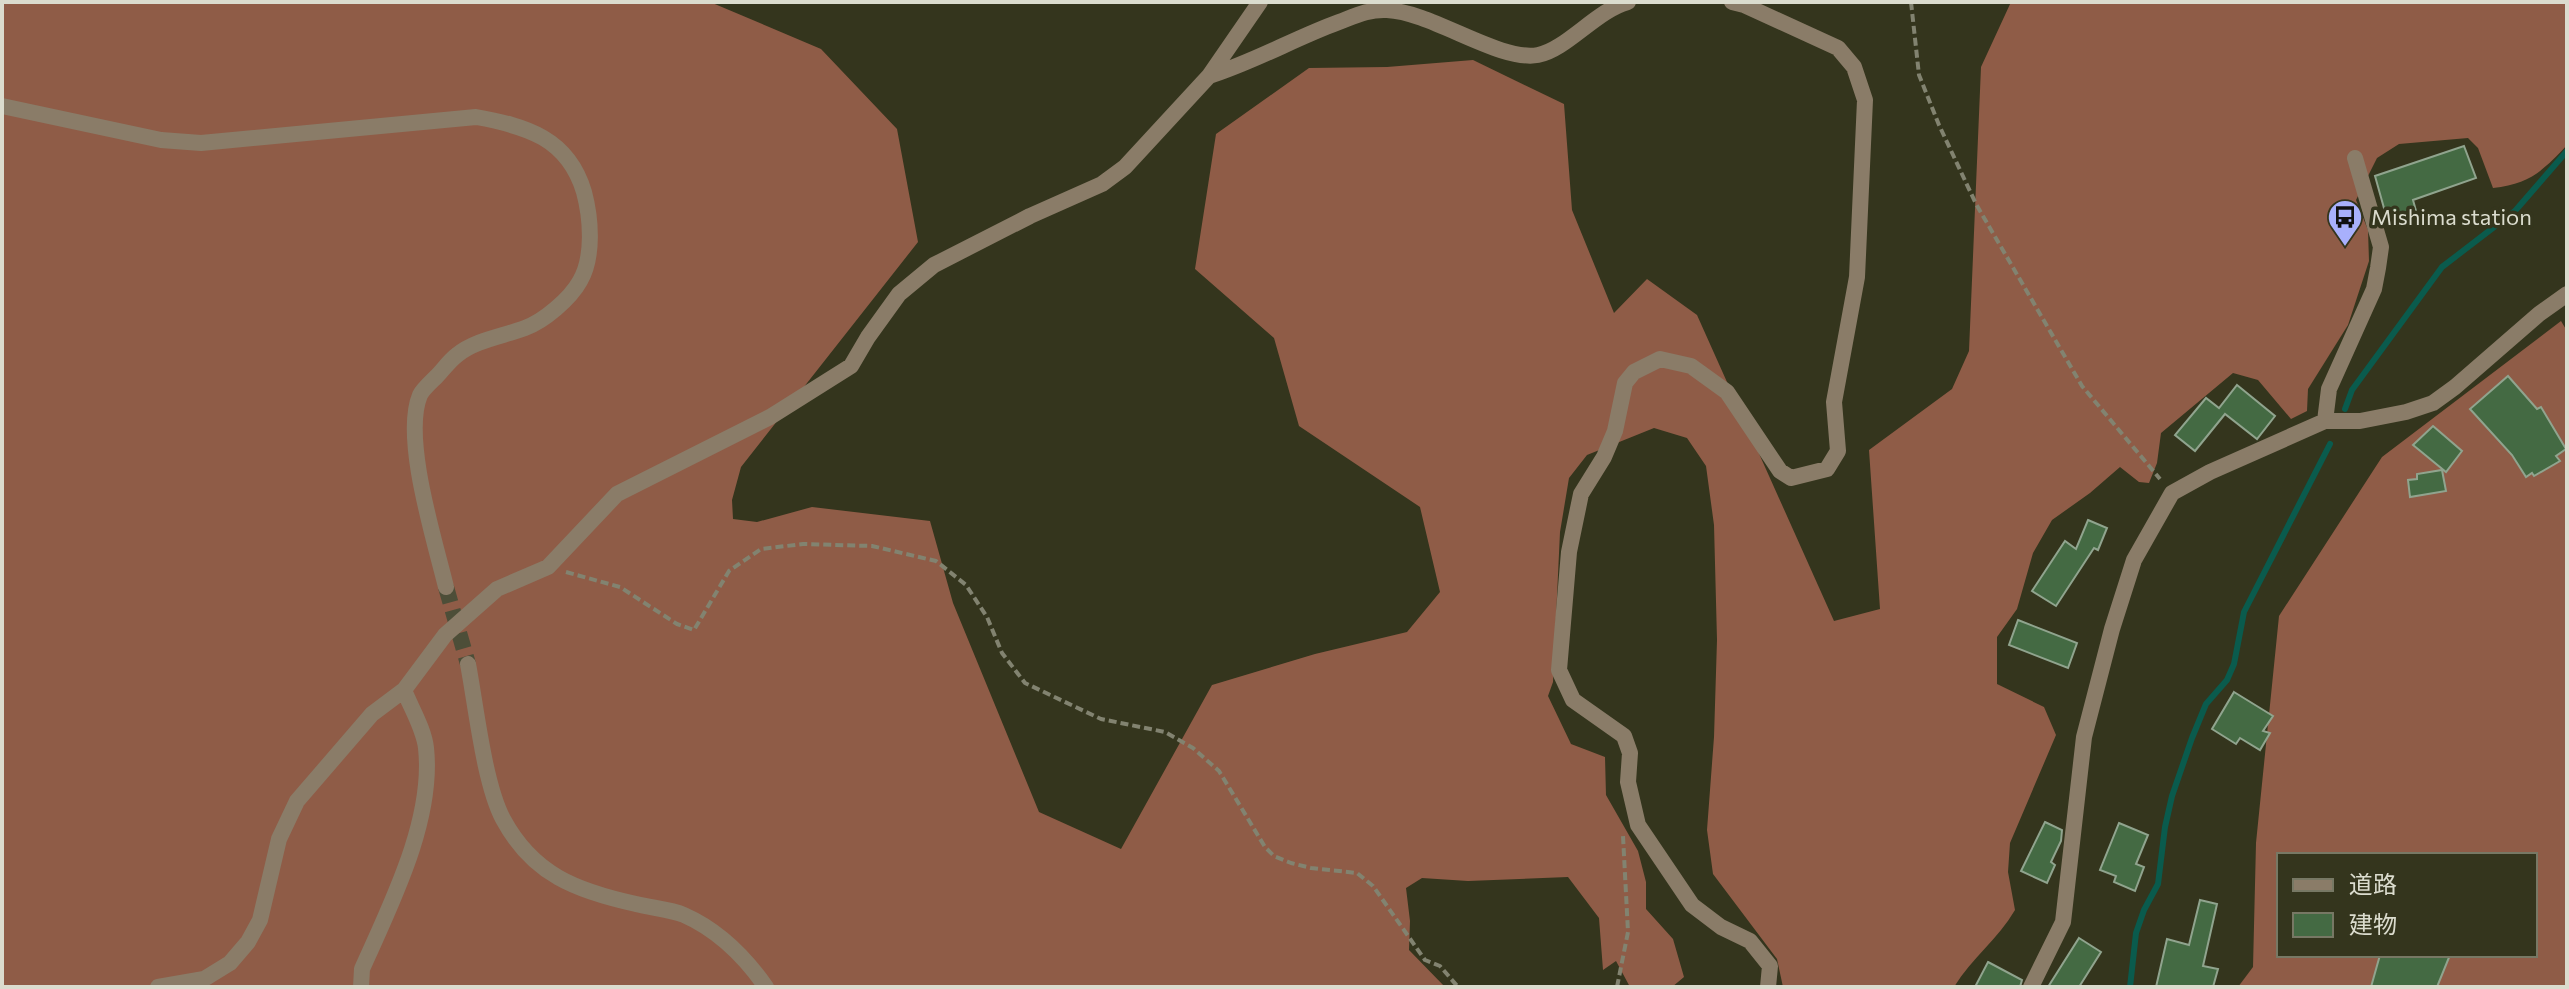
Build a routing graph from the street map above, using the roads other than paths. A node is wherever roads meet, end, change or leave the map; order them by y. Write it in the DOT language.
graph roads {
  1 [pos="1260,2"];
  2 [pos="1628,2"];
  3 [pos="1732,2"];
  4 [pos="1209,76"];
  5 [pos="2,106"];
  6 [pos="2355,158"];
  7 [pos="2567,294"];
  8 [pos="2325,421"];
  9 [pos="446,587"];
  10 [pos="468,664"];
  11 [pos="404,690"];
  12 [pos="158,987"];
  13 [pos="361,987"];
  14 [pos="766,987"];
  15 [pos="1768,987"];
  16 [pos="2031,987"];
  1 -- 4 [label="street"];
  2 -- 4 [label="street"];
  3 -- 15 [label="street"];
  4 -- 11 [label="street"];
  5 -- 9 [label="street"];
  6 -- 8 [label="street"];
  7 -- 8 [label="street"];
  8 -- 16 [label="street"];
  10 -- 14 [label="street"];
  11 -- 12 [label="street"];
  11 -- 13 [label="street"];
}
